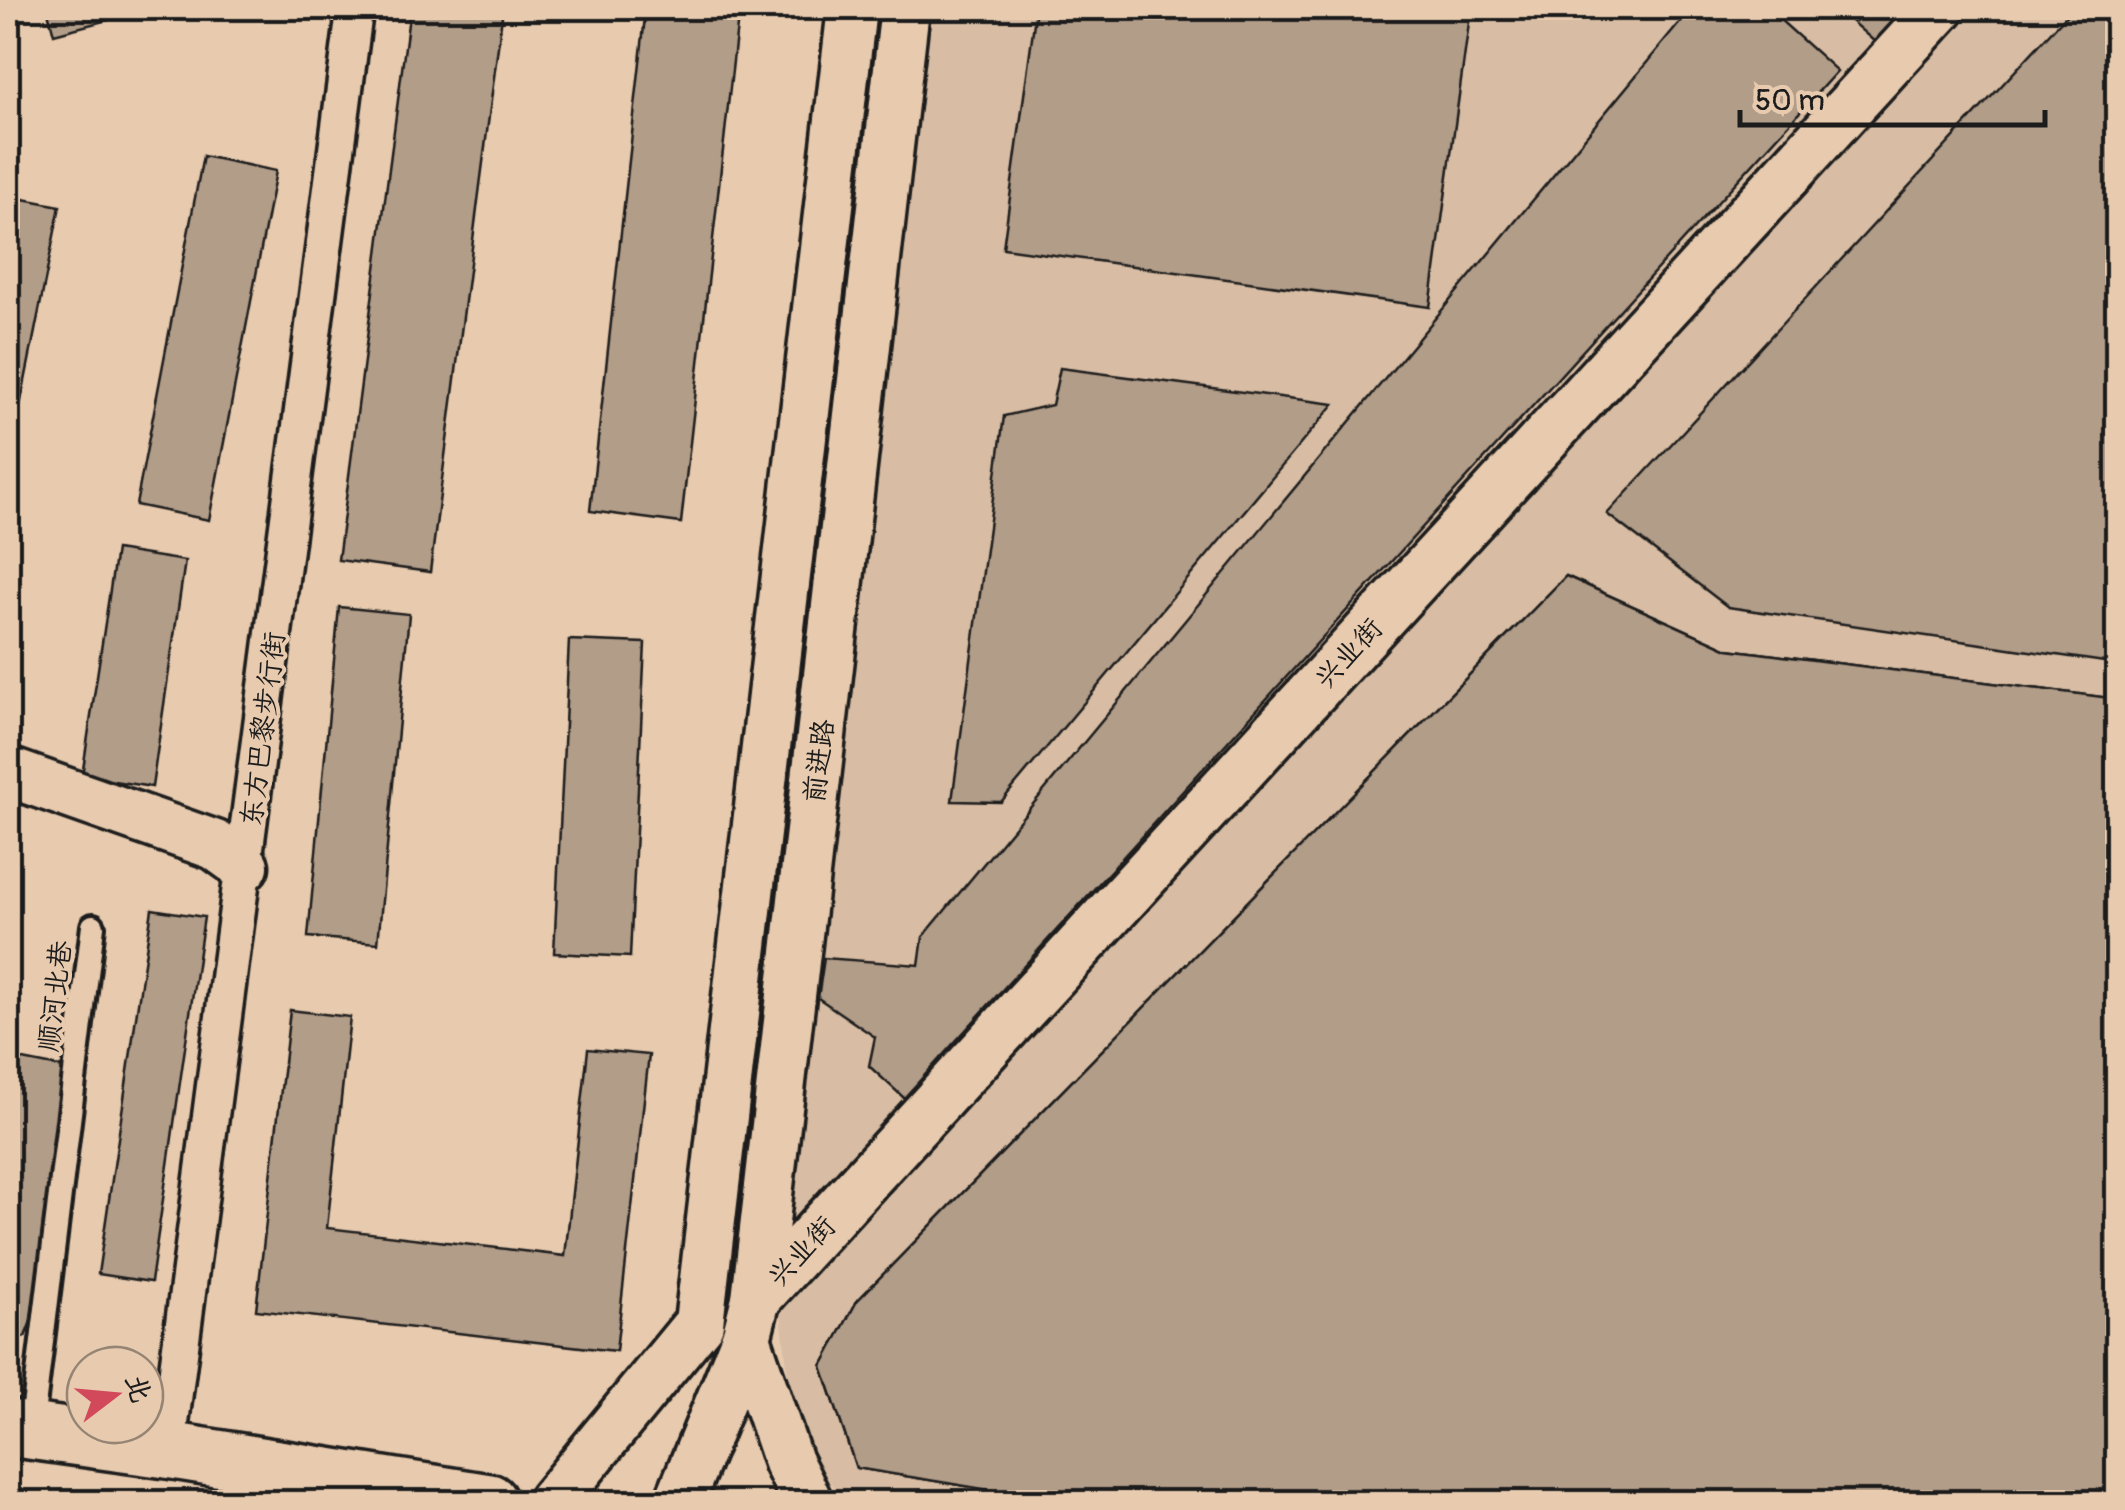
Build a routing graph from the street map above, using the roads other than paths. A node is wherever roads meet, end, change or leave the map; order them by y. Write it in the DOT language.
graph roads {
  1 [pos="355,8"];
  2 [pos="852,8"];
  3 [pos="905,8"];
  4 [pos="1940,8"];
  5 [pos="8,772"];
  6 [pos="244,866"];
  7 [pos="93,926"];
  8 [pos="751,1319"];
  9 [pos="19,1430"];
  10 [pos="167,1450"];
  11 [pos="489,1502"];
  12 [pos="552,1502"];
  13 [pos="679,1502"];
  14 [pos="808,1502"];
  1 -- 6 [label="street, 东方巴黎步行街"];
  2 -- 12 [label="street, 前进路"];
  3 -- 8 [label="street, 前进路"];
  4 -- 8 [label="street, 兴业街"];
  5 -- 6 [label="street"];
  6 -- 10 [label="street, 东方巴黎步行街"];
  7 -- 9 [label="lane, 顺河北巷"];
  8 -- 13 [label="street, 前进路"];
  8 -- 14 [label="street"];
  9 -- 10 [label="main road"];
  10 -- 11 [label="main road"];
}
